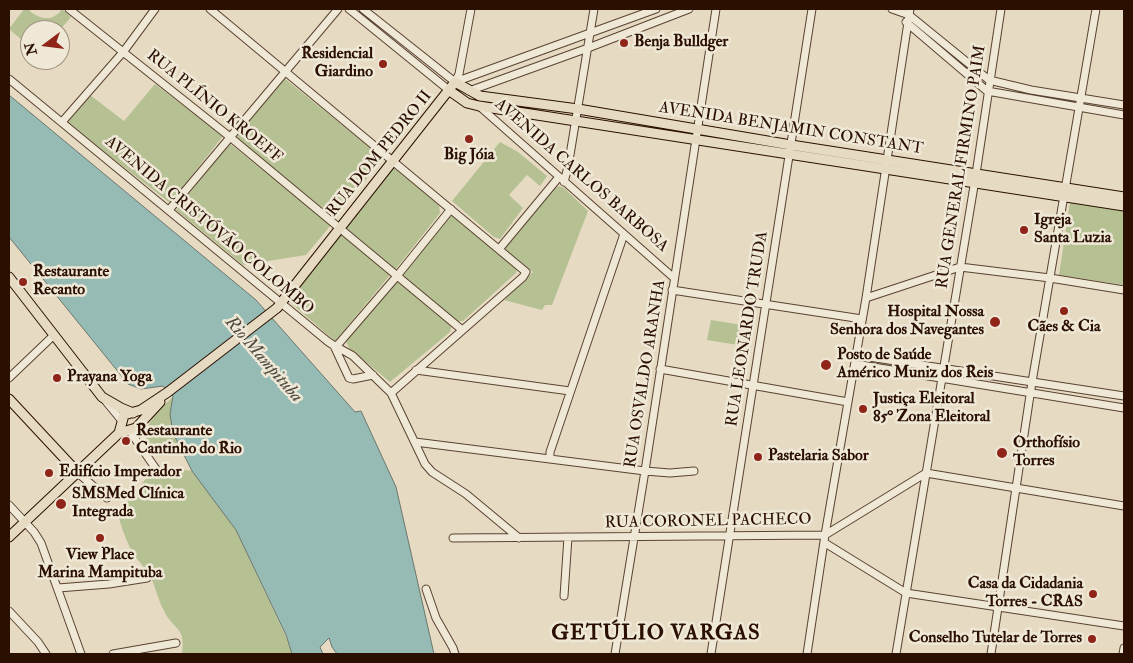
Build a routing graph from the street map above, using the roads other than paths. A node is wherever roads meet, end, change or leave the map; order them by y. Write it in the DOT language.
graph roads {
  1 [pos="69,9"];
  2 [pos="155,9"];
  3 [pos="210,9"];
  4 [pos="338,9"];
  5 [pos="349,9"];
  6 [pos="363,9"];
  7 [pos="471,9"];
  8 [pos="594,9"];
  9 [pos="656,9"];
  10 [pos="689,9"];
  11 [pos="716,9"];
  12 [pos="812,9"];
  13 [pos="1001,9"];
  14 [pos="1096,9"];
  15 [pos="895,10"];
  16 [pos="910,12"];
  17 [pos="908,24"];
  18 [pos="590,34"];
  19 [pos="588,48"];
  20 [pos="124,51"];
  21 [pos="285,72"];
  22 [pos="9,79"];
  23 [pos="989,80"];
  24 [pos="452,87"];
  25 [pos="469,90"];
  26 [pos="987,91"];
  27 [pos="1080,98"];
  28 [pos="540,104"];
  29 [pos="1124,105"];
  30 [pos="478,106"];
  31 [pos="1079,107"];
  32 [pos="578,110"];
  33 [pos="1124,115"];
  34 [pos="576,121"];
  35 [pos="62,122"];
  36 [pos="696,134"];
  37 [pos="230,138"];
  38 [pos="791,146"];
  39 [pos="790,155"];
  40 [pos="393,161"];
  41 [pos="885,164"];
  42 [pos="975,178"];
  43 [pos="562,179"];
  44 [pos="1065,192"];
  45 [pos="1124,197"];
  46 [pos="1124,206"];
  47 [pos="451,209"];
  48 [pos="168,210"];
  49 [pos="340,228"];
  50 [pos="624,234"];
  51 [pos="500,248"];
  52 [pos="960,267"];
  53 [pos="397,276"];
  54 [pos="9,277"];
  55 [pos="674,278"];
  56 [pos="1050,278"];
  57 [pos="672,290"];
  58 [pos="1124,290"];
  59 [pos="866,298"];
  60 [pos="281,302"];
  61 [pos="765,303"];
  62 [pos="862,319"];
  63 [pos="461,329"];
  64 [pos="54,335"];
  65 [pos="335,348"];
  66 [pos="856,355"];
  67 [pos="855,364"];
  68 [pos="944,368"];
  69 [pos="660,369"];
  70 [pos="416,370"];
  71 [pos="373,375"];
  72 [pos="9,378"];
  73 [pos="942,378"];
  74 [pos="1032,382"];
  75 [pos="753,385"];
  76 [pos="570,391"];
  77 [pos="168,392"];
  78 [pos="1031,392"];
  79 [pos="391,393"];
  80 [pos="1124,396"];
  81 [pos="102,397"];
  82 [pos="9,399"];
  83 [pos="848,402"];
  84 [pos="1124,408"];
  85 [pos="132,412"];
  86 [pos="122,421"];
  87 [pos="138,425"];
  88 [pos="129,430"];
  89 [pos="119,433"];
  90 [pos="415,442"];
  91 [pos="139,445"];
  92 [pos="550,459"];
  93 [pos="156,469"];
  94 [pos="645,471"];
  95 [pos="694,471"];
  96 [pos="78,472"];
  97 [pos="926,473"];
  98 [pos="1015,488"];
  99 [pos="107,498"];
  100 [pos="9,505"];
  101 [pos="1124,506"];
  102 [pos="25,522"];
  103 [pos="635,536"];
  104 [pos="729,536"];
  105 [pos="9,537"];
  106 [pos="568,537"];
  107 [pos="453,538"];
  108 [pos="519,538"];
  109 [pos="825,538"];
  110 [pos="147,578"];
  111 [pos="58,588"];
  112 [pos="426,589"];
  113 [pos="906,592"];
  114 [pos="564,596"];
  115 [pos="998,607"];
  116 [pos="9,611"];
  117 [pos="1124,626"];
  118 [pos="176,643"];
  119 [pos="1124,648"];
  120 [pos="46,654"];
  121 [pos="81,654"];
  122 [pos="113,654"];
  123 [pos="455,654"];
  124 [pos="615,654"];
  125 [pos="711,654"];
  126 [pos="807,654"];
  127 [pos="896,654"];
  128 [pos="991,654"];
  129 [pos="1123,654"];
  1 -- 20 [label="street, RUA PLÍNIO KROEFF"];
  2 -- 20 [label="street"];
  3 -- 21 [label="street"];
  4 -- 21 [label="street"];
  5 -- 24 [label="street, AVENIDA CARLOS BARBOSA"];
  6 -- 24 [label="street, AVENIDA CARLOS BARBOSA"];
  7 -- 24 [label="street, RUA DOM PEDRO II"];
  8 -- 18 [label="street"];
  9 -- 18 [label="street"];
  10 -- 19 [label="street"];
  11 -- 36 [label="street, RUA OSVALDO ARANHA"];
  12 -- 38 [label="street, RUA LEONARDO TRUDA"];
  13 -- 23 [label="street, RUA GENERAL FIRMINO PAIM"];
  14 -- 27 [label="street"];
  15 -- 16 [label="street"];
  15 -- 17 [label="street"];
  16 -- 17 [label="street"];
  16 -- 23 [label="street"];
  17 -- 26 [label="street"];
  17 -- 41 [label="street"];
  18 -- 19 [label="street"];
  18 -- 24 [label="street"];
  19 -- 25 [label="street"];
  19 -- 32 [label="street"];
  20 -- 35 [label="street"];
  20 -- 37 [label="street, RUA PLÍNIO KROEFF"];
  21 -- 37 [label="street"];
  21 -- 40 [label="street"];
  22 -- 35 [label="street, AVENIDA CRISTÓVÃO COLOMBO"];
  23 -- 26 [label="street, RUA GENERAL FIRMINO PAIM"];
  23 -- 27 [label="street"];
  24 -- 25 [label="main road, AVENIDA BENJAMIN CONSTANT"];
  24 -- 28 [label="main road"];
  24 -- 30 [label="main road, AVENIDA CARLOS BARBOSA"];
  24 -- 40 [label="main road, RUA DOM PEDRO II"];
  25 -- 28 [label="main road, AVENIDA BENJAMIN CONSTANT"];
  26 -- 31 [label="street"];
  26 -- 42 [label="street, RUA GENERAL FIRMINO PAIM"];
  27 -- 29 [label="street"];
  27 -- 31 [label="street"];
  28 -- 32 [label="main road, AVENIDA BENJAMIN CONSTANT"];
  30 -- 34 [label="main road, AVENIDA BENJAMIN CONSTANT"];
  30 -- 43 [label="street, AVENIDA CARLOS BARBOSA"];
  31 -- 33 [label="street"];
  31 -- 44 [label="street"];
  32 -- 34 [label="street"];
  32 -- 36 [label="main road, AVENIDA BENJAMIN CONSTANT"];
  34 -- 36 [label="main road, AVENIDA BENJAMIN CONSTANT"];
  34 -- 43 [label="street"];
  35 -- 48 [label="street, AVENIDA CRISTÓVÃO COLOMBO"];
  36 -- 38 [label="main road, AVENIDA BENJAMIN CONSTANT"];
  36 -- 39 [label="main road, AVENIDA BENJAMIN CONSTANT"];
  36 -- 55 [label="street, RUA OSVALDO ARANHA"];
  37 -- 48 [label="street"];
  37 -- 49 [label="street, RUA PLÍNIO KROEFF"];
  38 -- 39 [label="street, RUA LEONARDO TRUDA"];
  38 -- 41 [label="main road, AVENIDA BENJAMIN CONSTANT"];
  39 -- 41 [label="main road, AVENIDA BENJAMIN CONSTANT"];
  39 -- 61 [label="street, RUA LEONARDO TRUDA"];
  40 -- 47 [label="street"];
  40 -- 49 [label="main road, RUA DOM PEDRO II"];
  41 -- 42 [label="main road, AVENIDA BENJAMIN CONSTANT"];
  41 -- 59 [label="street"];
  42 -- 44 [label="main road, AVENIDA BENJAMIN CONSTANT"];
  42 -- 52 [label="street, RUA GENERAL FIRMINO PAIM"];
  43 -- 50 [label="street, AVENIDA CARLOS BARBOSA"];
  43 -- 51 [label="street"];
  44 -- 45 [label="main road, AVENIDA BENJAMIN CONSTANT"];
  44 -- 46 [label="main road, AVENIDA BENJAMIN CONSTANT"];
  44 -- 56 [label="street"];
  47 -- 51 [label="street"];
  47 -- 53 [label="street"];
  48 -- 60 [label="street, AVENIDA CRISTÓVÃO COLOMBO"];
  49 -- 53 [label="street, RUA PLÍNIO KROEFF"];
  49 -- 60 [label="main road, RUA DOM PEDRO II"];
  50 -- 55 [label="street, AVENIDA CARLOS BARBOSA"];
  50 -- 76 [label="street"];
  51 -- 63 [label="street"];
  52 -- 56 [label="street"];
  52 -- 59 [label="street"];
  52 -- 68 [label="street, RUA GENERAL FIRMINO PAIM"];
  53 -- 63 [label="street, RUA PLÍNIO KROEFF"];
  53 -- 65 [label="street"];
  54 -- 64 [label="main road"];
  55 -- 57 [label="street, RUA OSVALDO ARANHA"];
  56 -- 58 [label="street"];
  56 -- 74 [label="street"];
  57 -- 61 [label="street"];
  57 -- 69 [label="street, RUA OSVALDO ARANHA"];
  59 -- 62 [label="street"];
  60 -- 65 [label="street, AVENIDA CRISTÓVÃO COLOMBO"];
  60 -- 77 [label="main road, RUA DOM PEDRO II"];
  61 -- 62 [label="street"];
  61 -- 75 [label="street, RUA LEONARDO TRUDA"];
  62 -- 66 [label="street"];
  63 -- 70 [label="street"];
  64 -- 72 [label="street"];
  64 -- 81 [label="main road"];
  65 -- 71 [label="street, AVENIDA CRISTÓVÃO COLOMBO"];
  65 -- 71 [label="street"];
  66 -- 67 [label="street"];
  66 -- 68 [label="street"];
  67 -- 73 [label="street"];
  67 -- 83 [label="street"];
  68 -- 73 [label="street, RUA GENERAL FIRMINO PAIM"];
  68 -- 74 [label="street"];
  69 -- 75 [label="street"];
  69 -- 94 [label="street, RUA OSVALDO ARANHA"];
  70 -- 76 [label="street"];
  70 -- 79 [label="street"];
  71 -- 79 [label="street, AVENIDA CRISTÓVÃO COLOMBO"];
  73 -- 78 [label="street"];
  73 -- 97 [label="street, RUA GENERAL FIRMINO PAIM"];
  74 -- 78 [label="street"];
  74 -- 80 [label="street"];
  75 -- 83 [label="street"];
  75 -- 104 [label="street, RUA LEONARDO TRUDA"];
  76 -- 92 [label="street"];
  77 -- 85 [label="main road"];
  77 -- 87 [label="main road"];
  78 -- 84 [label="street"];
  78 -- 98 [label="street"];
  79 -- 90 [label="street, AVENIDA CRISTÓVÃO COLOMBO"];
  81 -- 85 [label="main road"];
  81 -- 86 [label="street"];
  82 -- 96 [label="main road"];
  83 -- 109 [label="street"];
  85 -- 86 [label="main road"];
  85 -- 87 [label="main road"];
  86 -- 88 [label="main road"];
  86 -- 89 [label="main road"];
  87 -- 88 [label="main road"];
  87 -- 91 [label="street"];
  88 -- 89 [label="main road"];
  88 -- 91 [label="street"];
  89 -- 96 [label="main road"];
  90 -- 92 [label="street"];
  90 -- 108 [label="street, AVENIDA CRISTÓVÃO COLOMBO"];
  91 -- 93 [label="street"];
  92 -- 94 [label="street"];
  94 -- 95 [label="street"];
  94 -- 103 [label="street, RUA OSVALDO ARANHA"];
  96 -- 99 [label="street"];
  96 -- 102 [label="main road"];
  97 -- 98 [label="street"];
  97 -- 109 [label="street, RUA CORONEL PACHECO"];
  97 -- 113 [label="street, RUA GENERAL FIRMINO PAIM"];
  98 -- 101 [label="street"];
  98 -- 115 [label="street"];
  100 -- 102 [label="street"];
  102 -- 105 [label="main road"];
  102 -- 111 [label="street"];
  103 -- 104 [label="street, RUA CORONEL PACHECO"];
  103 -- 106 [label="street, RUA CORONEL PACHECO"];
  103 -- 124 [label="street, RUA OSVALDO ARANHA"];
  104 -- 109 [label="street, RUA CORONEL PACHECO"];
  104 -- 125 [label="street, RUA LEONARDO TRUDA"];
  106 -- 108 [label="street, RUA CORONEL PACHECO"];
  106 -- 114 [label="street"];
  107 -- 108 [label="street, RUA CORONEL PACHECO"];
  109 -- 113 [label="street"];
  109 -- 126 [label="street"];
  110 -- 111 [label="street"];
  111 -- 121 [label="street"];
  112 -- 123 [label="street"];
  113 -- 115 [label="street"];
  113 -- 127 [label="street, RUA GENERAL FIRMINO PAIM"];
  115 -- 117 [label="street"];
  115 -- 128 [label="street"];
  116 -- 120 [label="street"];
  118 -- 122 [label="street"];
  119 -- 129 [label="street"];
}
